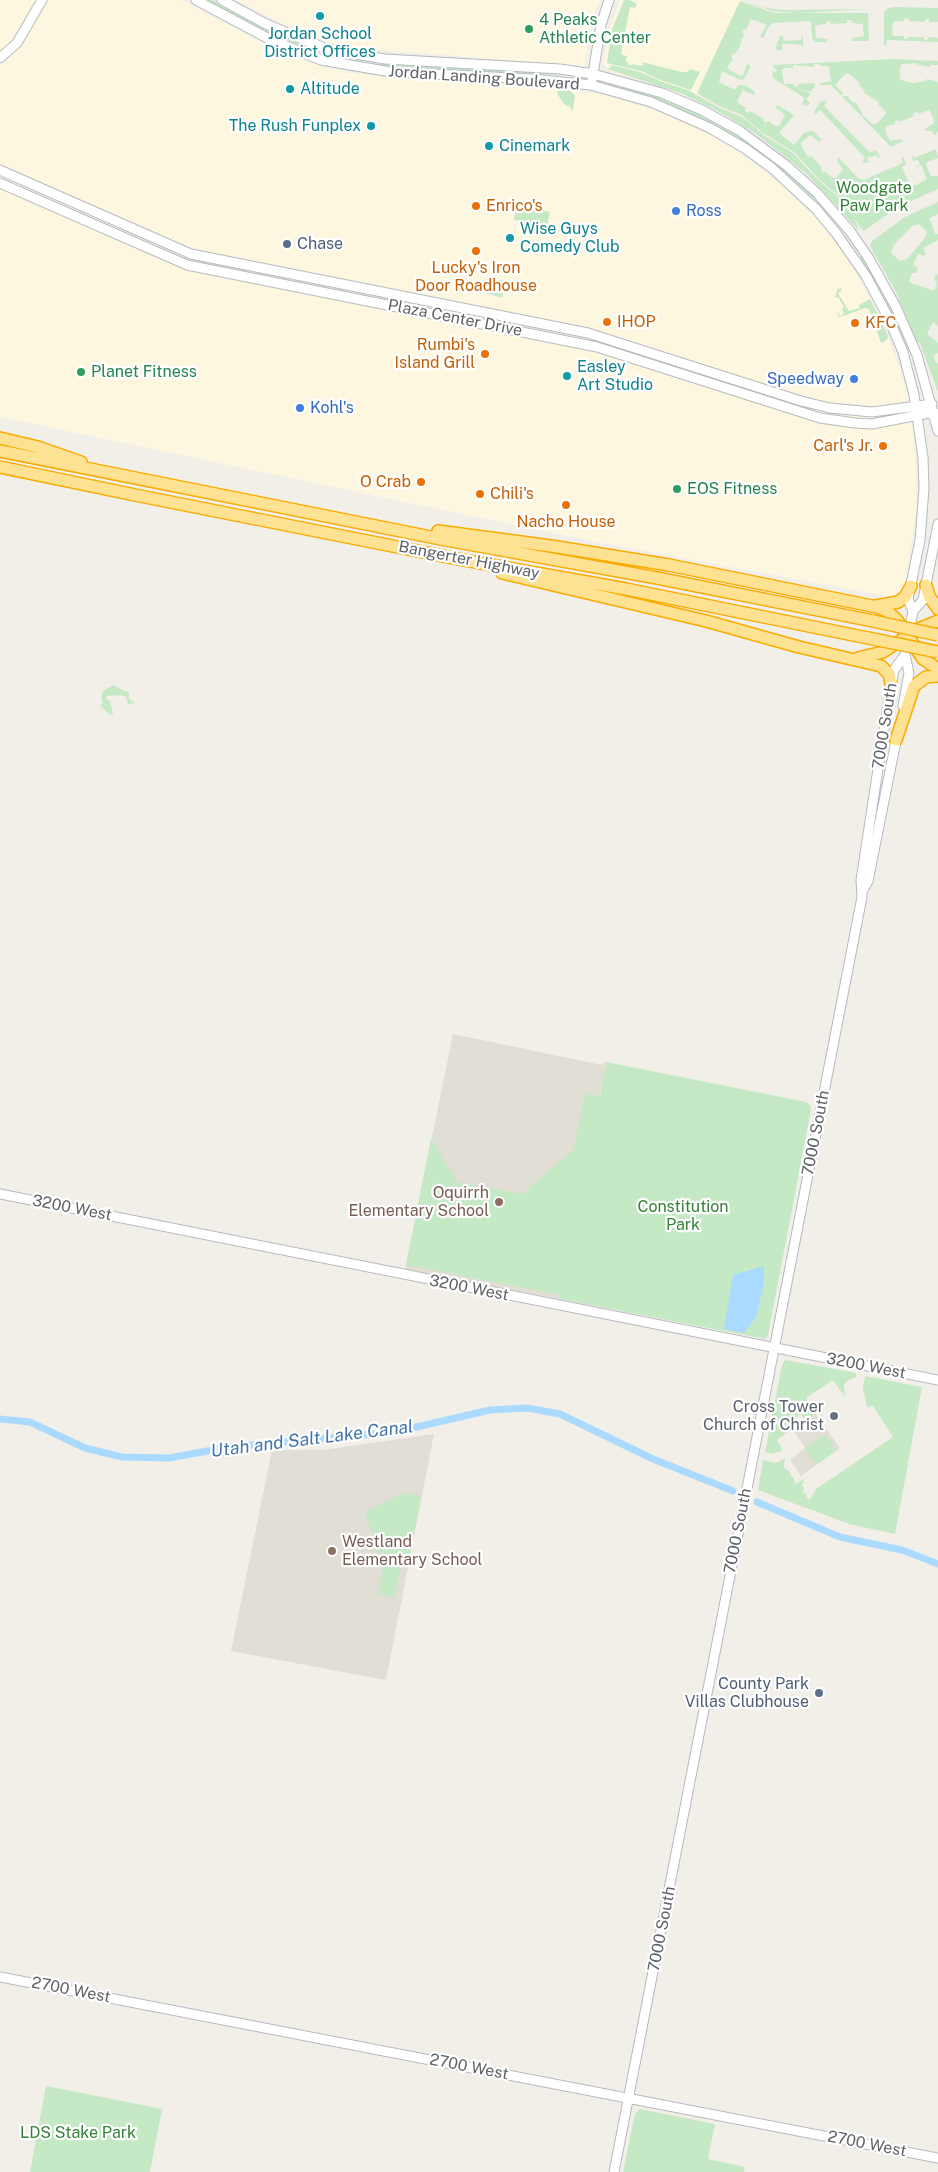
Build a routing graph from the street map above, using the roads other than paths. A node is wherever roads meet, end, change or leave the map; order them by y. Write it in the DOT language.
graph roads {
  1 [pos="42,0"];
  2 [pos="196,0"];
  3 [pos="222,0"];
  4 [pos="609,0"];
  5 [pos="0,58"];
  6 [pos="593,74"];
  7 [pos="591,86"];
  8 [pos="0,170"];
  9 [pos="0,183"];
  10 [pos="916,406"];
  11 [pos="933,408"];
  12 [pos="918,416"];
  13 [pos="938,431"];
  14 [pos="0,438"];
  15 [pos="0,451"];
  16 [pos="0,467"];
  17 [pos="104,472"];
  18 [pos="304,512"];
  19 [pos="938,524"];
  20 [pos="458,558"];
  21 [pos="934,563"];
  22 [pos="926,585"];
  23 [pos="911,586"];
  24 [pos="871,606"];
  25 [pos="938,609"];
  26 [pos="913,611"];
  27 [pos="938,621"];
  28 [pos="938,634"];
  29 [pos="908,636"];
  30 [pos="938,652"];
  31 [pos="904,655"];
  32 [pos="846,657"];
  33 [pos="938,669"];
  34 [pos="938,676"];
  35 [pos="892,684"];
  36 [pos="896,740"];
  37 [pos="864,890"];
  38 [pos="0,1194"];
  39 [pos="774,1348"];
  40 [pos="938,1380"];
  41 [pos="0,1977"];
  42 [pos="628,2098"];
  43 [pos="938,2158"];
  44 [pos="614,2172"];
  1 -- 5 [label="main road"];
  2 -- 7 [label="main road, Jordan Landing Boulevard"];
  3 -- 6 [label="main road, Jordan Landing Boulevard"];
  4 -- 6 [label="main road"];
  6 -- 7 [label="main road"];
  6 -- 11 [label="main road, Jordan Landing Boulevard"];
  7 -- 10 [label="main road, Jordan Landing Boulevard"];
  8 -- 10 [label="main road, Plaza Center Drive"];
  9 -- 12 [label="main road, Plaza Center Drive"];
  10 -- 11 [label="main road, Plaza Center Drive"];
  10 -- 12 [label="main road, Jordan Landing Boulevard"];
  11 -- 12 [label="main road, Plaza Center Drive"];
  11 -- 13 [label="main road"];
  12 -- 23 [label="main road, 7000 South"];
  14 -- 17 [label="highway"];
  15 -- 17 [label="highway, Bangerter Highway"];
  16 -- 20 [label="highway, Bangerter Highway"];
  17 -- 18 [label="highway, Bangerter Highway"];
  18 -- 24 [label="highway"];
  18 -- 28 [label="highway, Bangerter Highway, bridge"];
  19 -- 21 [label="main road, 7000 South"];
  20 -- 30 [label="highway, Bangerter Highway, bridge"];
  20 -- 32 [label="highway"];
  21 -- 22 [label="main road, 7000 South"];
  22 -- 25 [label="highway"];
  22 -- 26 [label="main road, 7000 South"];
  23 -- 24 [label="highway"];
  23 -- 26 [label="main road, 7000 South"];
  24 -- 29 [label="highway"];
  26 -- 29 [label="main road, 7000 South"];
  27 -- 29 [label="highway"];
  29 -- 31 [label="main road, 7000 South"];
  29 -- 32 [label="highway"];
  29 -- 33 [label="highway"];
  31 -- 35 [label="main road, 7000 South"];
  31 -- 36 [label="main road, 7000 South"];
  32 -- 35 [label="highway"];
  34 -- 36 [label="highway"];
  35 -- 37 [label="main road, 7000 South"];
  36 -- 37 [label="main road, 7000 South"];
  37 -- 39 [label="main road, 7000 South"];
  38 -- 39 [label="main road, 3200 West"];
  39 -- 40 [label="main road, 3200 West"];
  39 -- 42 [label="main road, 7000 South"];
  41 -- 42 [label="main road, 2700 West"];
  42 -- 43 [label="main road, 2700 West"];
  42 -- 44 [label="main road, 7000 South"];
}
